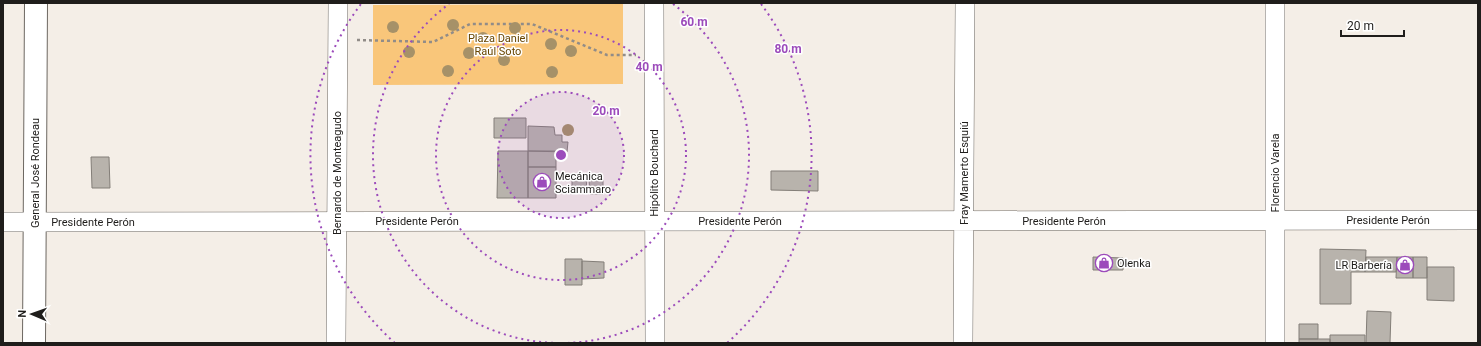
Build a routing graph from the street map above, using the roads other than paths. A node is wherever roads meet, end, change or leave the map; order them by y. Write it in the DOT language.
graph roads {
  1 [pos="36,3"];
  2 [pos="338,3"];
  3 [pos="654,3"];
  4 [pos="965,3"];
  5 [pos="1275,3"];
  6 [pos="1275,220"];
  7 [pos="1478,220"];
  8 [pos="964,221"];
  9 [pos="3,222"];
  10 [pos="35,222"];
  11 [pos="336,222"];
  12 [pos="654,222"];
  13 [pos="34,343"];
  14 [pos="336,343"];
  15 [pos="655,343"];
  16 [pos="963,343"];
  17 [pos="1275,343"];
  1 -- 10 [label="street, General José Rondeau"];
  2 -- 11 [label="street, Bernardo de Monteagudo"];
  3 -- 12 [label="street, Hipólito Bouchard"];
  4 -- 8 [label="street, Fray Mamerto Esquiú"];
  5 -- 6 [label="street, Florencio Varela"];
  6 -- 7 [label="street, Presidente Perón"];
  6 -- 8 [label="street, Presidente Perón"];
  6 -- 17 [label="street, Florencio Varela"];
  8 -- 12 [label="street, Presidente Perón"];
  8 -- 16 [label="street, Fray Mamerto Esquiú"];
  9 -- 10 [label="street, Presidente Perón"];
  10 -- 11 [label="street, Presidente Perón"];
  10 -- 13 [label="street, General José Rondeau"];
  11 -- 12 [label="street, Presidente Perón"];
  11 -- 14 [label="street, Bernardo de Monteagudo"];
  12 -- 15 [label="street, Hipólito Bouchard"];
}
